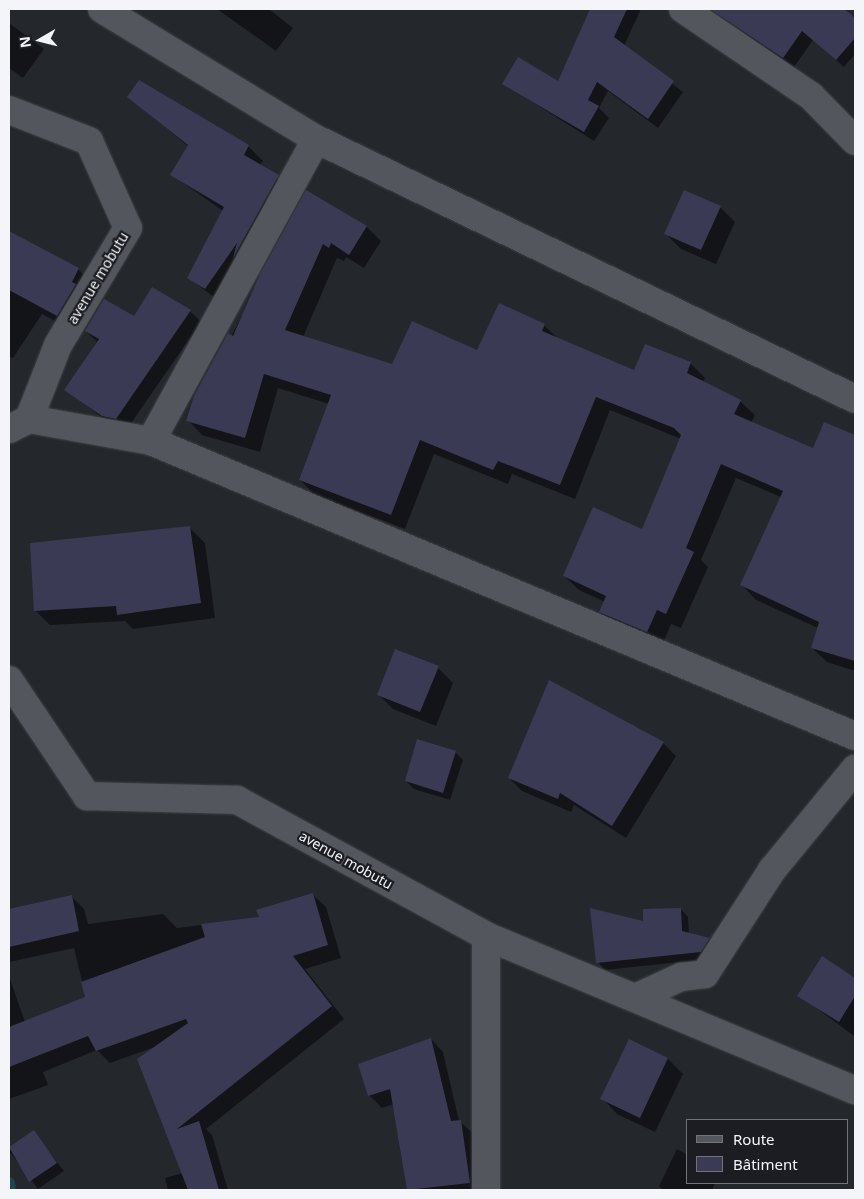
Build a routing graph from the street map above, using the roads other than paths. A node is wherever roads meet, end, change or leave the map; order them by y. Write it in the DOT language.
graph roads {
  1 [pos="102,9"];
  2 [pos="683,9"];
  3 [pos="9,110"];
  4 [pos="316,139"];
  5 [pos="855,141"];
  6 [pos="855,399"];
  7 [pos="19,424"];
  8 [pos="151,441"];
  9 [pos="9,680"];
  10 [pos="855,736"];
  11 [pos="855,769"];
  12 [pos="486,936"];
  13 [pos="635,998"];
  14 [pos="855,1090"];
  15 [pos="486,1190"];
  1 -- 4 [label="street"];
  2 -- 5 [label="street"];
  3 -- 7 [label="street, avenue mobutu"];
  4 -- 6 [label="street"];
  4 -- 8 [label="street"];
  7 -- 8 [label="street"];
  8 -- 10 [label="street"];
  9 -- 12 [label="street, avenue mobutu"];
  11 -- 13 [label="street"];
  12 -- 13 [label="street"];
  12 -- 15 [label="street"];
  13 -- 14 [label="street"];
}
